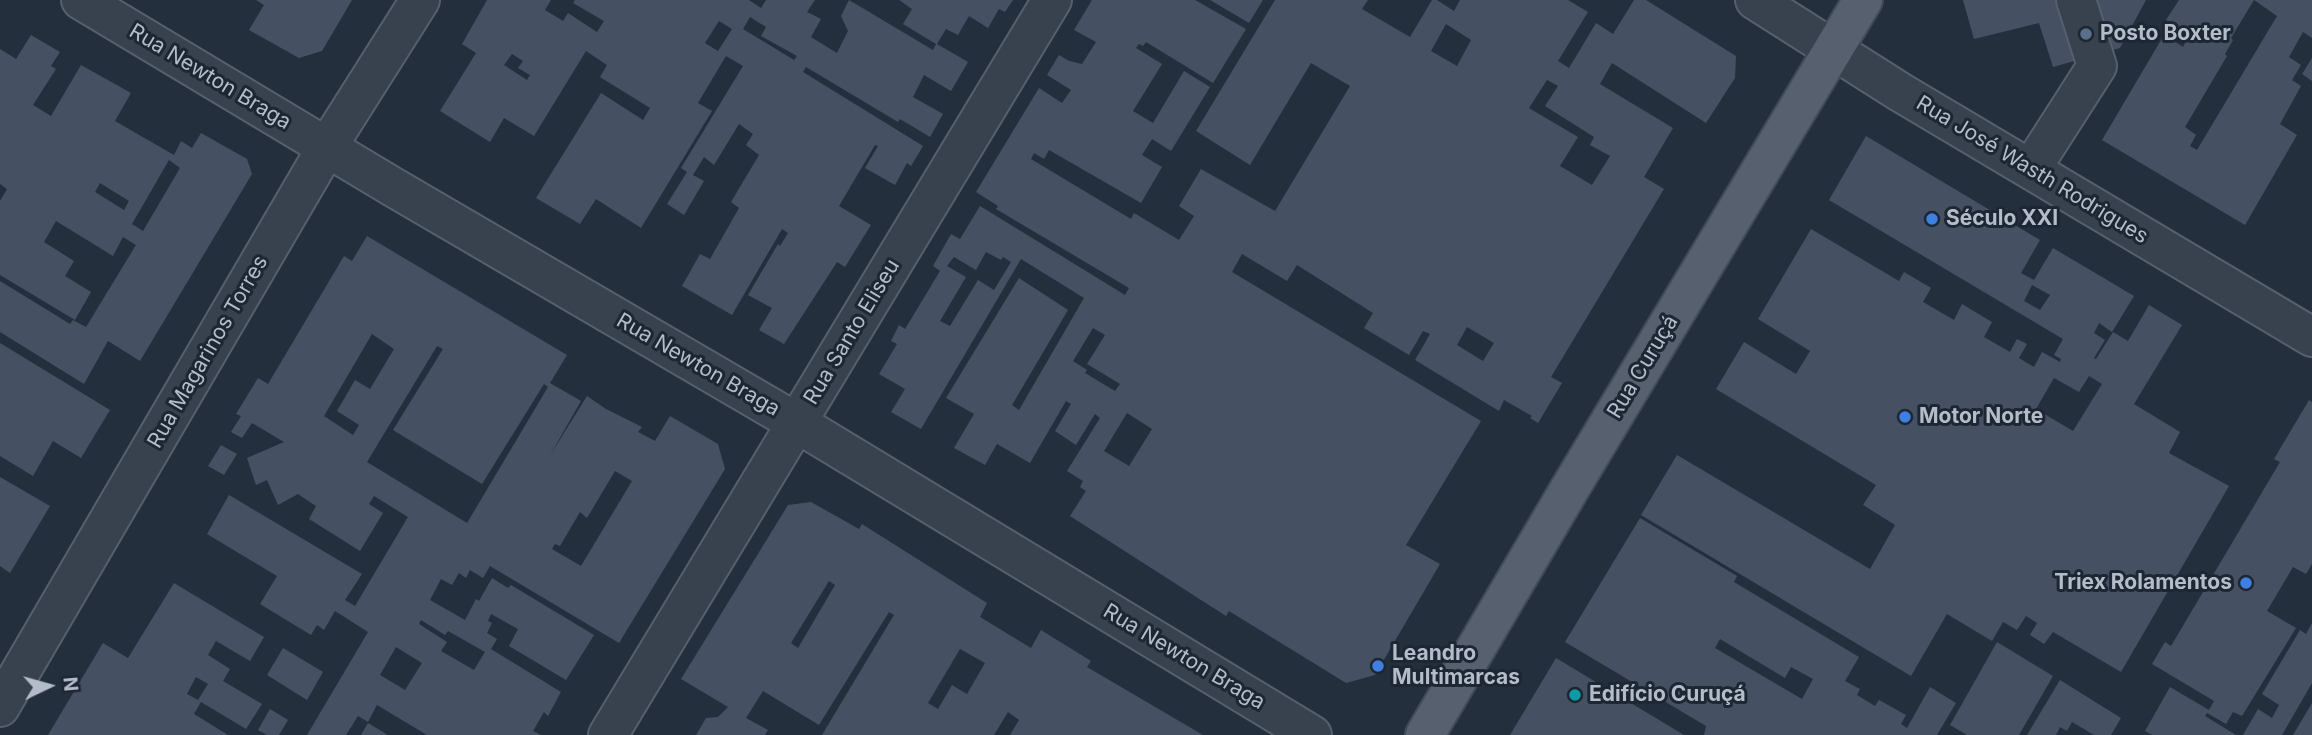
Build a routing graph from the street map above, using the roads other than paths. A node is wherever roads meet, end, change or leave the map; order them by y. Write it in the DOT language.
graph roads {
  1 [pos="81,0"];
  2 [pos="420,0"];
  3 [pos="1052,0"];
  4 [pos="1755,0"];
  5 [pos="1863,0"];
  6 [pos="2076,0"];
  7 [pos="1833,49"];
  8 [pos="327,147"];
  9 [pos="2031,169"];
  10 [pos="2312,337"];
  11 [pos="797,423"];
  12 [pos="0,707"];
  13 [pos="608,735"];
  14 [pos="1311,735"];
  15 [pos="1425,735"];
  1 -- 8 [label="street, Rua Newton Braga"];
  2 -- 8 [label="street, Rua Magarinos Torres"];
  3 -- 11 [label="street, Rua Santo Eliseu"];
  4 -- 7 [label="street, Rua José Wasth Rodrigues"];
  5 -- 7 [label="main road, Rua Curuçá"];
  6 -- 9 [label="street"];
  7 -- 9 [label="street, Rua José Wasth Rodrigues"];
  7 -- 15 [label="main road, Rua Curuçá"];
  8 -- 11 [label="street, Rua Newton Braga"];
  8 -- 12 [label="street, Rua Magarinos Torres"];
  9 -- 10 [label="street, Rua José Wasth Rodrigues"];
  11 -- 13 [label="street, Rua Santo Eliseu"];
  11 -- 14 [label="street, Rua Newton Braga"];
}
